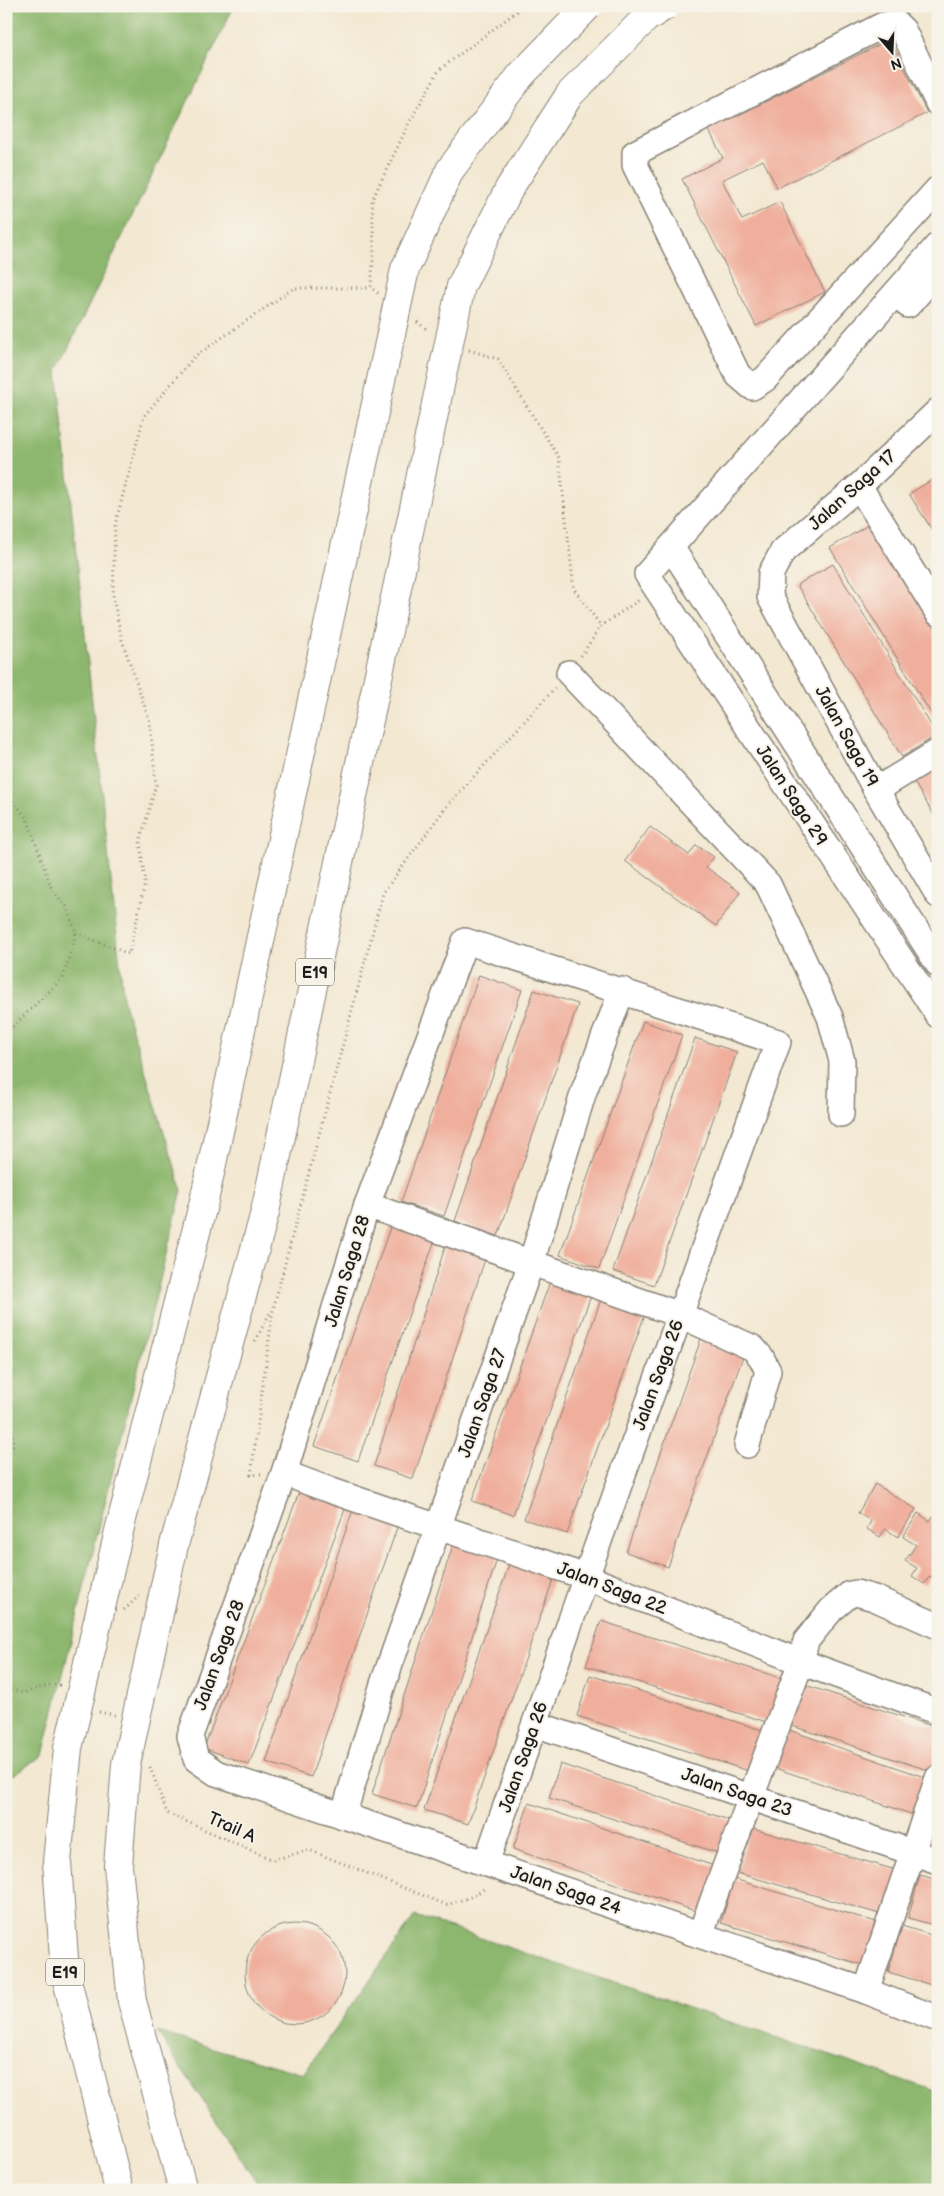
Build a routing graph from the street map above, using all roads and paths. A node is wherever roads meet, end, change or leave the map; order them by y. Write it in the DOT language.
graph roads {
  1 [pos="588,6"];
  2 [pos="665,6"];
  3 [pos="938,102"];
  4 [pos="938,189"];
  5 [pos="938,245"];
  6 [pos="938,272"];
  7 [pos="372,288"];
  8 [pos="938,411"];
  9 [pos="859,486"];
  10 [pos="675,554"];
  11 [pos="772,573"];
  12 [pos="651,582"];
  13 [pos="938,613"];
  14 [pos="569,673"];
  15 [pos="938,752"];
  16 [pos="876,790"];
  17 [pos="6,793"];
  18 [pos="938,895"];
  19 [pos="76,933"];
  20 [pos="938,964"];
  21 [pos="622,990"];
  22 [pos="938,1015"];
  23 [pos="6,1033"];
  24 [pos="841,1114"];
  25 [pos="367,1206"];
  26 [pos="531,1263"];
  27 [pos="680,1314"];
  28 [pos="6,1401"];
  29 [pos="747,1444"];
  30 [pos="6,1457"];
  31 [pos="284,1473"];
  32 [pos="439,1526"];
  33 [pos="586,1577"];
  34 [pos="938,1626"];
  35 [pos="801,1662"];
  36 [pos="66,1685"];
  37 [pos="6,1688"];
  38 [pos="91,1710"];
  39 [pos="938,1712"];
  40 [pos="121,1716"];
  41 [pos="535,1724"];
  42 [pos="196,1759"];
  43 [pos="148,1762"];
  44 [pos="938,1778"];
  45 [pos="752,1797"];
  46 [pos="343,1816"];
  47 [pos="913,1852"];
  48 [pos="938,1861"];
  49 [pos="491,1865"];
  50 [pos="700,1935"];
  51 [pos="866,1991"];
  52 [pos="938,2019"];
  53 [pos="119,2190"];
  54 [pos="183,2190"];
  1 -- 53 [label="highway, E19, bridge"];
  2 -- 54 [label="highway, E19, bridge"];
  3 -- 4 [label="street"];
  5 -- 10 [label="street"];
  6 -- 10 [label="street"];
  7 -- 19 [label="path"];
  8 -- 9 [label="street, Jalan Saga 17"];
  9 -- 11 [label="street, Jalan Saga 17"];
  9 -- 13 [label="street"];
  10 -- 12 [label="street"];
  10 -- 20 [label="street, Jalan Saga 29"];
  11 -- 16 [label="street, Jalan Saga 19"];
  12 -- 14 [label="path"];
  12 -- 22 [label="street, Jalan Saga 29"];
  14 -- 24 [label="street"];
  14 -- 31 [label="path"];
  15 -- 16 [label="street"];
  16 -- 18 [label="street, Jalan Saga 19"];
  17 -- 19 [label="path"];
  19 -- 23 [label="path"];
  21 -- 25 [label="street, Jalan Saga 28"];
  21 -- 26 [label="street, Jalan Saga 27"];
  21 -- 27 [label="street, Jalan Saga 26"];
  25 -- 26 [label="street"];
  25 -- 31 [label="street, Jalan Saga 28"];
  26 -- 27 [label="street"];
  26 -- 32 [label="street, Jalan Saga 27"];
  27 -- 29 [label="street"];
  27 -- 33 [label="street, Jalan Saga 26"];
  28 -- 30 [label="path"];
  31 -- 32 [label="street, Jalan Saga 22"];
  31 -- 42 [label="street, Jalan Saga 28"];
  32 -- 33 [label="street, Jalan Saga 22"];
  32 -- 46 [label="street, Jalan Saga 27"];
  33 -- 35 [label="street, Jalan Saga 22"];
  33 -- 41 [label="street, Jalan Saga 26"];
  34 -- 35 [label="street"];
  35 -- 39 [label="street, Jalan Saga 22"];
  35 -- 45 [label="street"];
  36 -- 37 [label="path"];
  38 -- 40 [label="path"];
  41 -- 45 [label="street, Jalan Saga 23"];
  41 -- 49 [label="street, Jalan Saga 26"];
  42 -- 46 [label="street, Jalan Saga 24"];
  43 -- 49 [label="path, Trail A"];
  44 -- 47 [label="street"];
  45 -- 47 [label="street, Jalan Saga 23"];
  45 -- 50 [label="street"];
  46 -- 49 [label="street, Jalan Saga 24"];
  47 -- 48 [label="street, Jalan Saga 23"];
  47 -- 51 [label="street"];
  49 -- 50 [label="street, Jalan Saga 24"];
  50 -- 51 [label="street, Jalan Saga 24"];
  51 -- 52 [label="street, Jalan Saga 24"];
}
